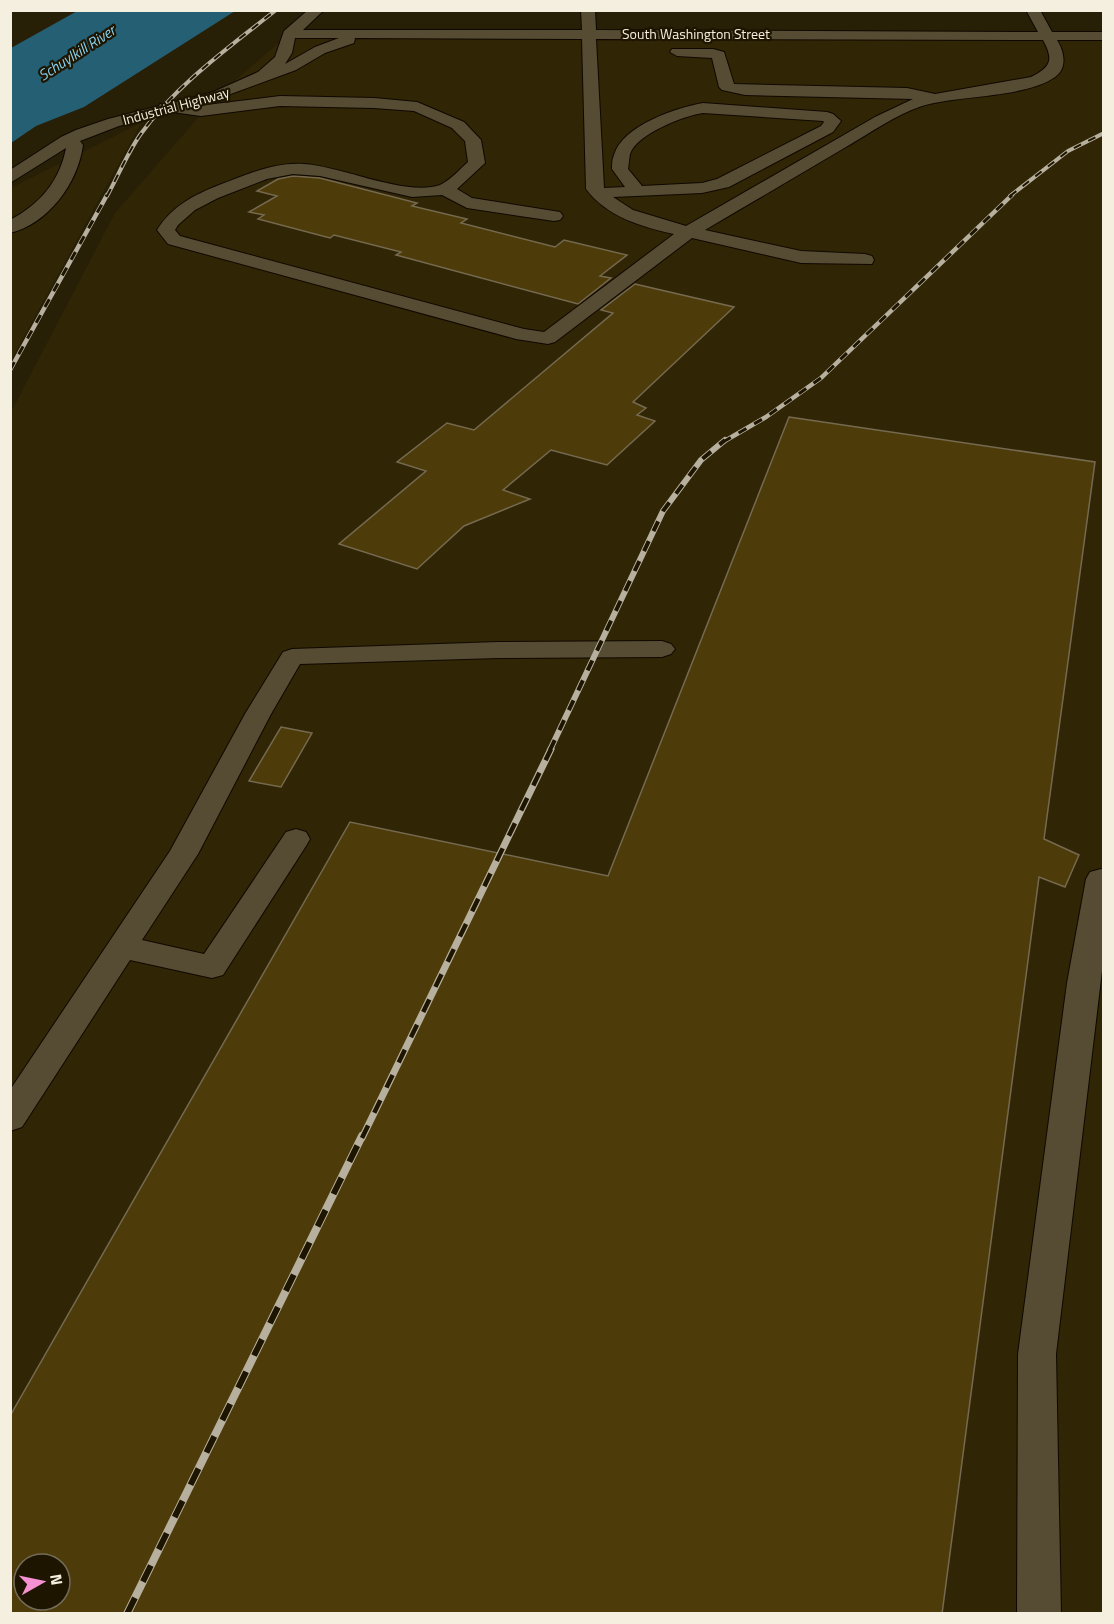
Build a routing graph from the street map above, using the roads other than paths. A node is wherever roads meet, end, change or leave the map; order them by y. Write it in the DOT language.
graph roads {
  1 [pos="317,10"];
  2 [pos="323,10"];
  3 [pos="588,10"];
  4 [pos="1033,10"];
  5 [pos="817,19"];
  6 [pos="921,19"];
  7 [pos="588,33"];
  8 [pos="288,34"];
  9 [pos="397,34"];
  10 [pos="822,35"];
  11 [pos="928,35"];
  12 [pos="1048,36"];
  13 [pos="1104,36"];
  14 [pos="657,52"];
  15 [pos="233,90"];
  16 [pos="934,98"];
  17 [pos="166,107"];
  18 [pos="67,140"];
  19 [pos="10,178"];
  20 [pos="445,189"];
  21 [pos="636,190"];
  22 [pos="599,193"];
  23 [pos="554,216"];
  24 [pos="10,228"];
  25 [pos="690,231"];
  26 [pos="865,260"];
  27 [pos="662,649"];
  28 [pos="296,838"];
  29 [pos="1101,879"];
  30 [pos="122,947"];
  31 [pos="10,1118"];
  32 [pos="1039,1614"];
  1 -- 8 [label="street"];
  2 -- 9 [label="street"];
  3 -- 7 [label="street"];
  4 -- 12 [label="street"];
  5 -- 10 [label="street"];
  6 -- 11 [label="street"];
  7 -- 9 [label="street, South Washington Street"];
  7 -- 10 [label="street, South Washington Street"];
  7 -- 22 [label="street"];
  8 -- 9 [label="street, South Washington Street"];
  8 -- 15 [label="street, Industrial Highway"];
  9 -- 15 [label="street"];
  10 -- 11 [label="street, South Washington Street"];
  11 -- 12 [label="street, South Washington Street"];
  12 -- 13 [label="street, South Washington Street"];
  12 -- 16 [label="street"];
  14 -- 16 [label="street"];
  15 -- 17 [label="street, Industrial Highway"];
  16 -- 25 [label="street"];
  17 -- 18 [label="street, Industrial Highway"];
  17 -- 20 [label="street"];
  18 -- 19 [label="street, Industrial Highway"];
  18 -- 24 [label="street"];
  20 -- 23 [label="street"];
  20 -- 25 [label="street"];
  21 -- 21 [label="street"];
  21 -- 22 [label="street"];
  22 -- 25 [label="street"];
  25 -- 26 [label="street"];
  27 -- 30 [label="street"];
  28 -- 30 [label="street"];
  29 -- 32 [label="street"];
  30 -- 31 [label="street"];
}
